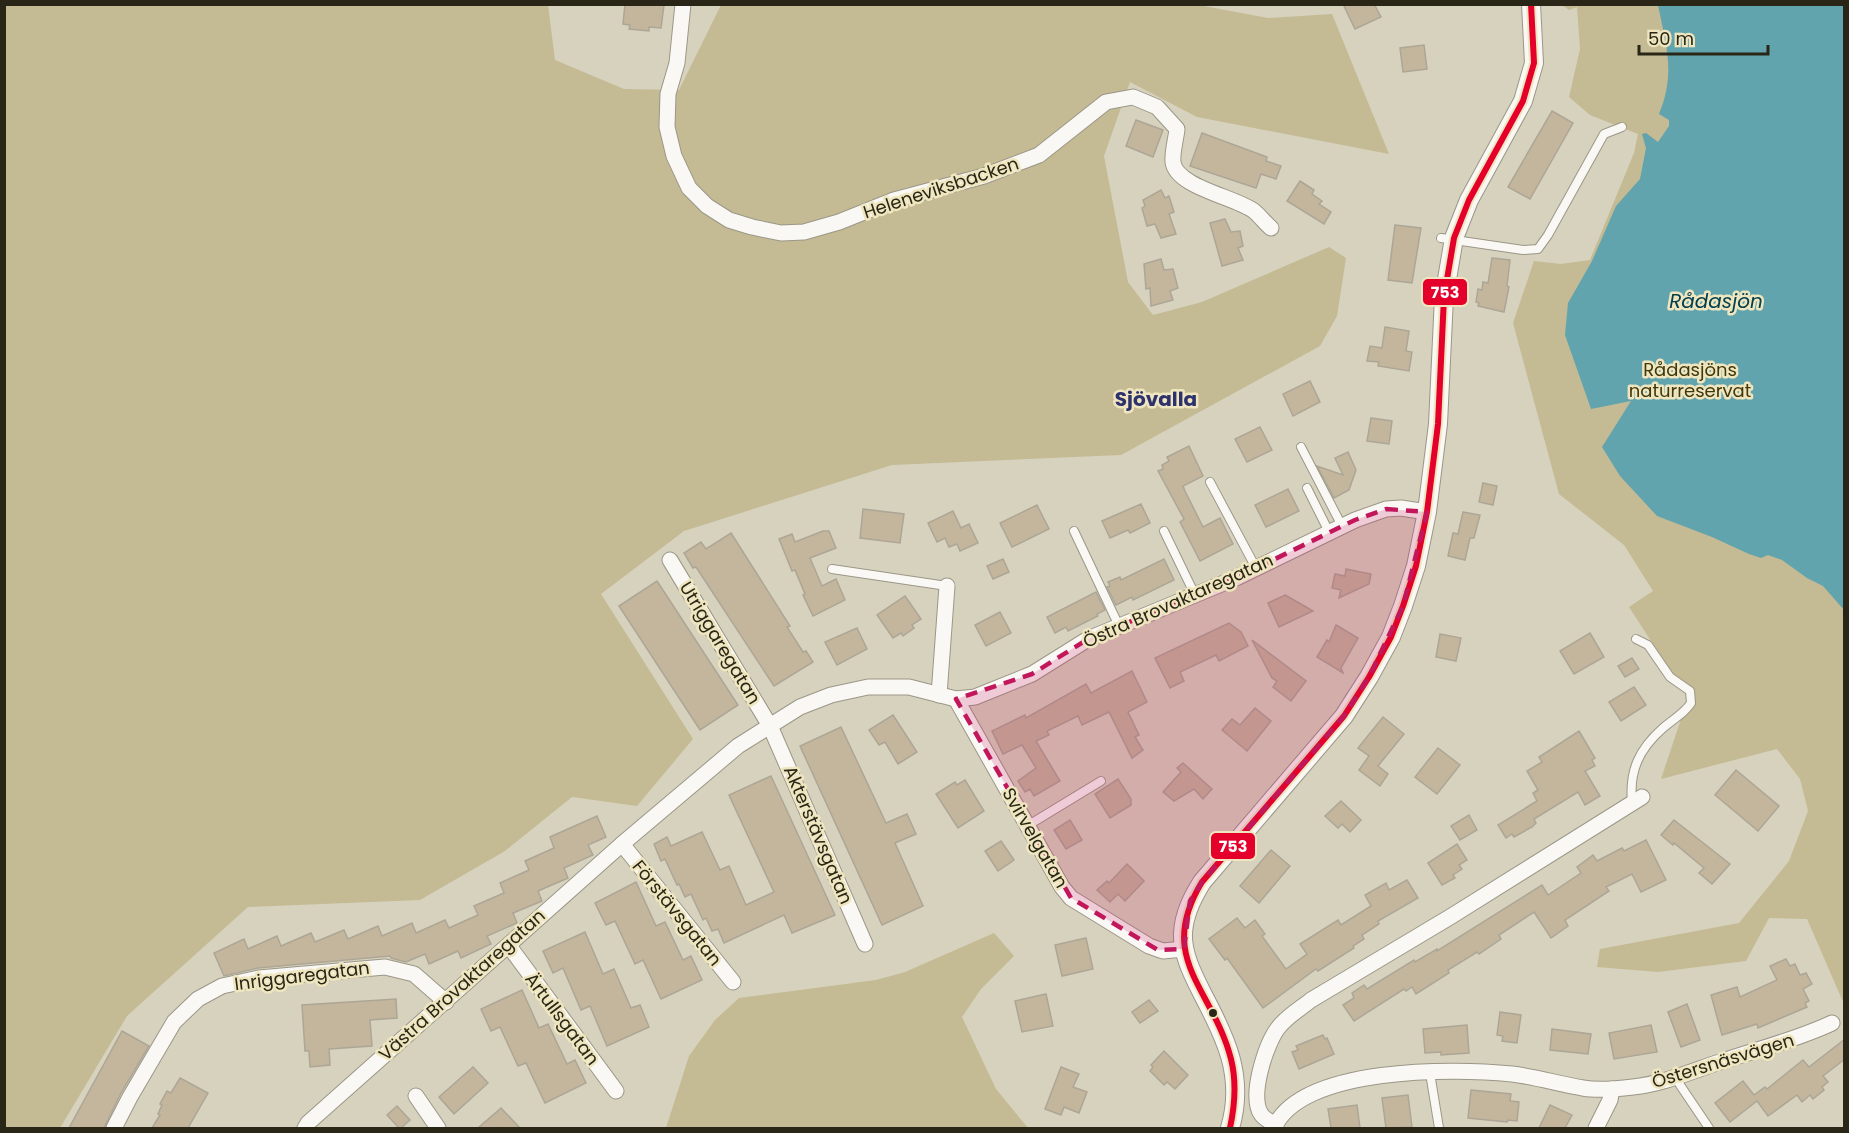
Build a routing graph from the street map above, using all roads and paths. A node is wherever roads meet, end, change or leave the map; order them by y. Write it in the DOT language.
graph roads {
  1 [pos="683,4"];
  2 [pos="1531,4"];
  3 [pos="1622,127"];
  4 [pos="1271,228"];
  5 [pos="1448,238"];
  6 [pos="1301,447"];
  7 [pos="1210,482"];
  8 [pos="1307,488"];
  9 [pos="1427,513"];
  10 [pos="1336,529"];
  11 [pos="1074,531"];
  12 [pos="1164,531"];
  13 [pos="670,560"];
  14 [pos="1256,568"];
  15 [pos="832,569"];
  16 [pos="947,585"];
  17 [pos="1195,595"];
  18 [pos="1119,626"];
  19 [pos="1636,639"];
  20 [pos="939,695"];
  21 [pos="956,699"];
  22 [pos="770,726"];
  23 [pos="1101,781"];
  24 [pos="1637,800"];
  25 [pos="1027,826"];
  26 [pos="622,844"];
  27 [pos="865,944"];
  28 [pos="508,946"];
  29 [pos="1184,949"];
  30 [pos="733,982"];
  31 [pos="446,1002"];
  32 [pos="1832,1023"];
  33 [pos="1430,1072"];
  34 [pos="1676,1077"];
  35 [pos="1612,1089"];
  36 [pos="616,1091"];
  37 [pos="416,1096"];
  38 [pos="1275,1127"];
  39 [pos="114,1128"];
  40 [pos="305,1128"];
  41 [pos="438,1128"];
  42 [pos="1230,1128"];
  43 [pos="1439,1128"];
  44 [pos="1596,1128"];
  45 [pos="1709,1128"];
  1 -- 4 [label="street, Heleneviksbacken"];
  2 -- 5 [label="street"];
  3 -- 5 [label="lane"];
  5 -- 9 [label="street"];
  6 -- 10 [label="lane"];
  7 -- 14 [label="lane"];
  8 -- 10 [label="lane"];
  9 -- 10 [label="street, Östra Brovaktaregatan"];
  9 -- 29 [label="street"];
  10 -- 14 [label="street, Östra Brovaktaregatan"];
  11 -- 18 [label="lane"];
  12 -- 17 [label="lane"];
  13 -- 22 [label="street, Utriggaregatan"];
  14 -- 17 [label="street, Östra Brovaktaregatan"];
  15 -- 16 [label="lane"];
  16 -- 20 [label="street"];
  17 -- 18 [label="street, Östra Brovaktaregatan"];
  18 -- 21 [label="street, Östra Brovaktaregatan"];
  19 -- 24 [label="lane"];
  20 -- 21 [label="street, Östra Brovaktaregatan"];
  20 -- 22 [label="street, Östra Brovaktaregatan"];
  21 -- 25 [label="street, Svirvelgatan"];
  22 -- 26 [label="street, Östra Brovaktaregatan"];
  22 -- 27 [label="street, Akterstävsgatan"];
  23 -- 25 [label="lane"];
  24 -- 38 [label="street"];
  25 -- 29 [label="street, Svirvelgatan"];
  26 -- 28 [label="street, Västra Brovaktaregatan"];
  26 -- 30 [label="street, Förstävsgatan"];
  28 -- 31 [label="street, Västra Brovaktaregatan"];
  28 -- 36 [label="street, Ärtullsgatan"];
  29 -- 42 [label="street"];
  31 -- 39 [label="street, Inriggaregatan"];
  31 -- 40 [label="street, Västra Brovaktaregatan"];
  32 -- 34 [label="street, Östersnäsvägen"];
  33 -- 35 [label="street, Östersnäsvägen"];
  33 -- 38 [label="street, Östersnäsvägen"];
  33 -- 43 [label="lane"];
  34 -- 35 [label="street, Östersnäsvägen"];
  34 -- 45 [label="lane"];
  35 -- 44 [label="street"];
  37 -- 41 [label="street"];
}
